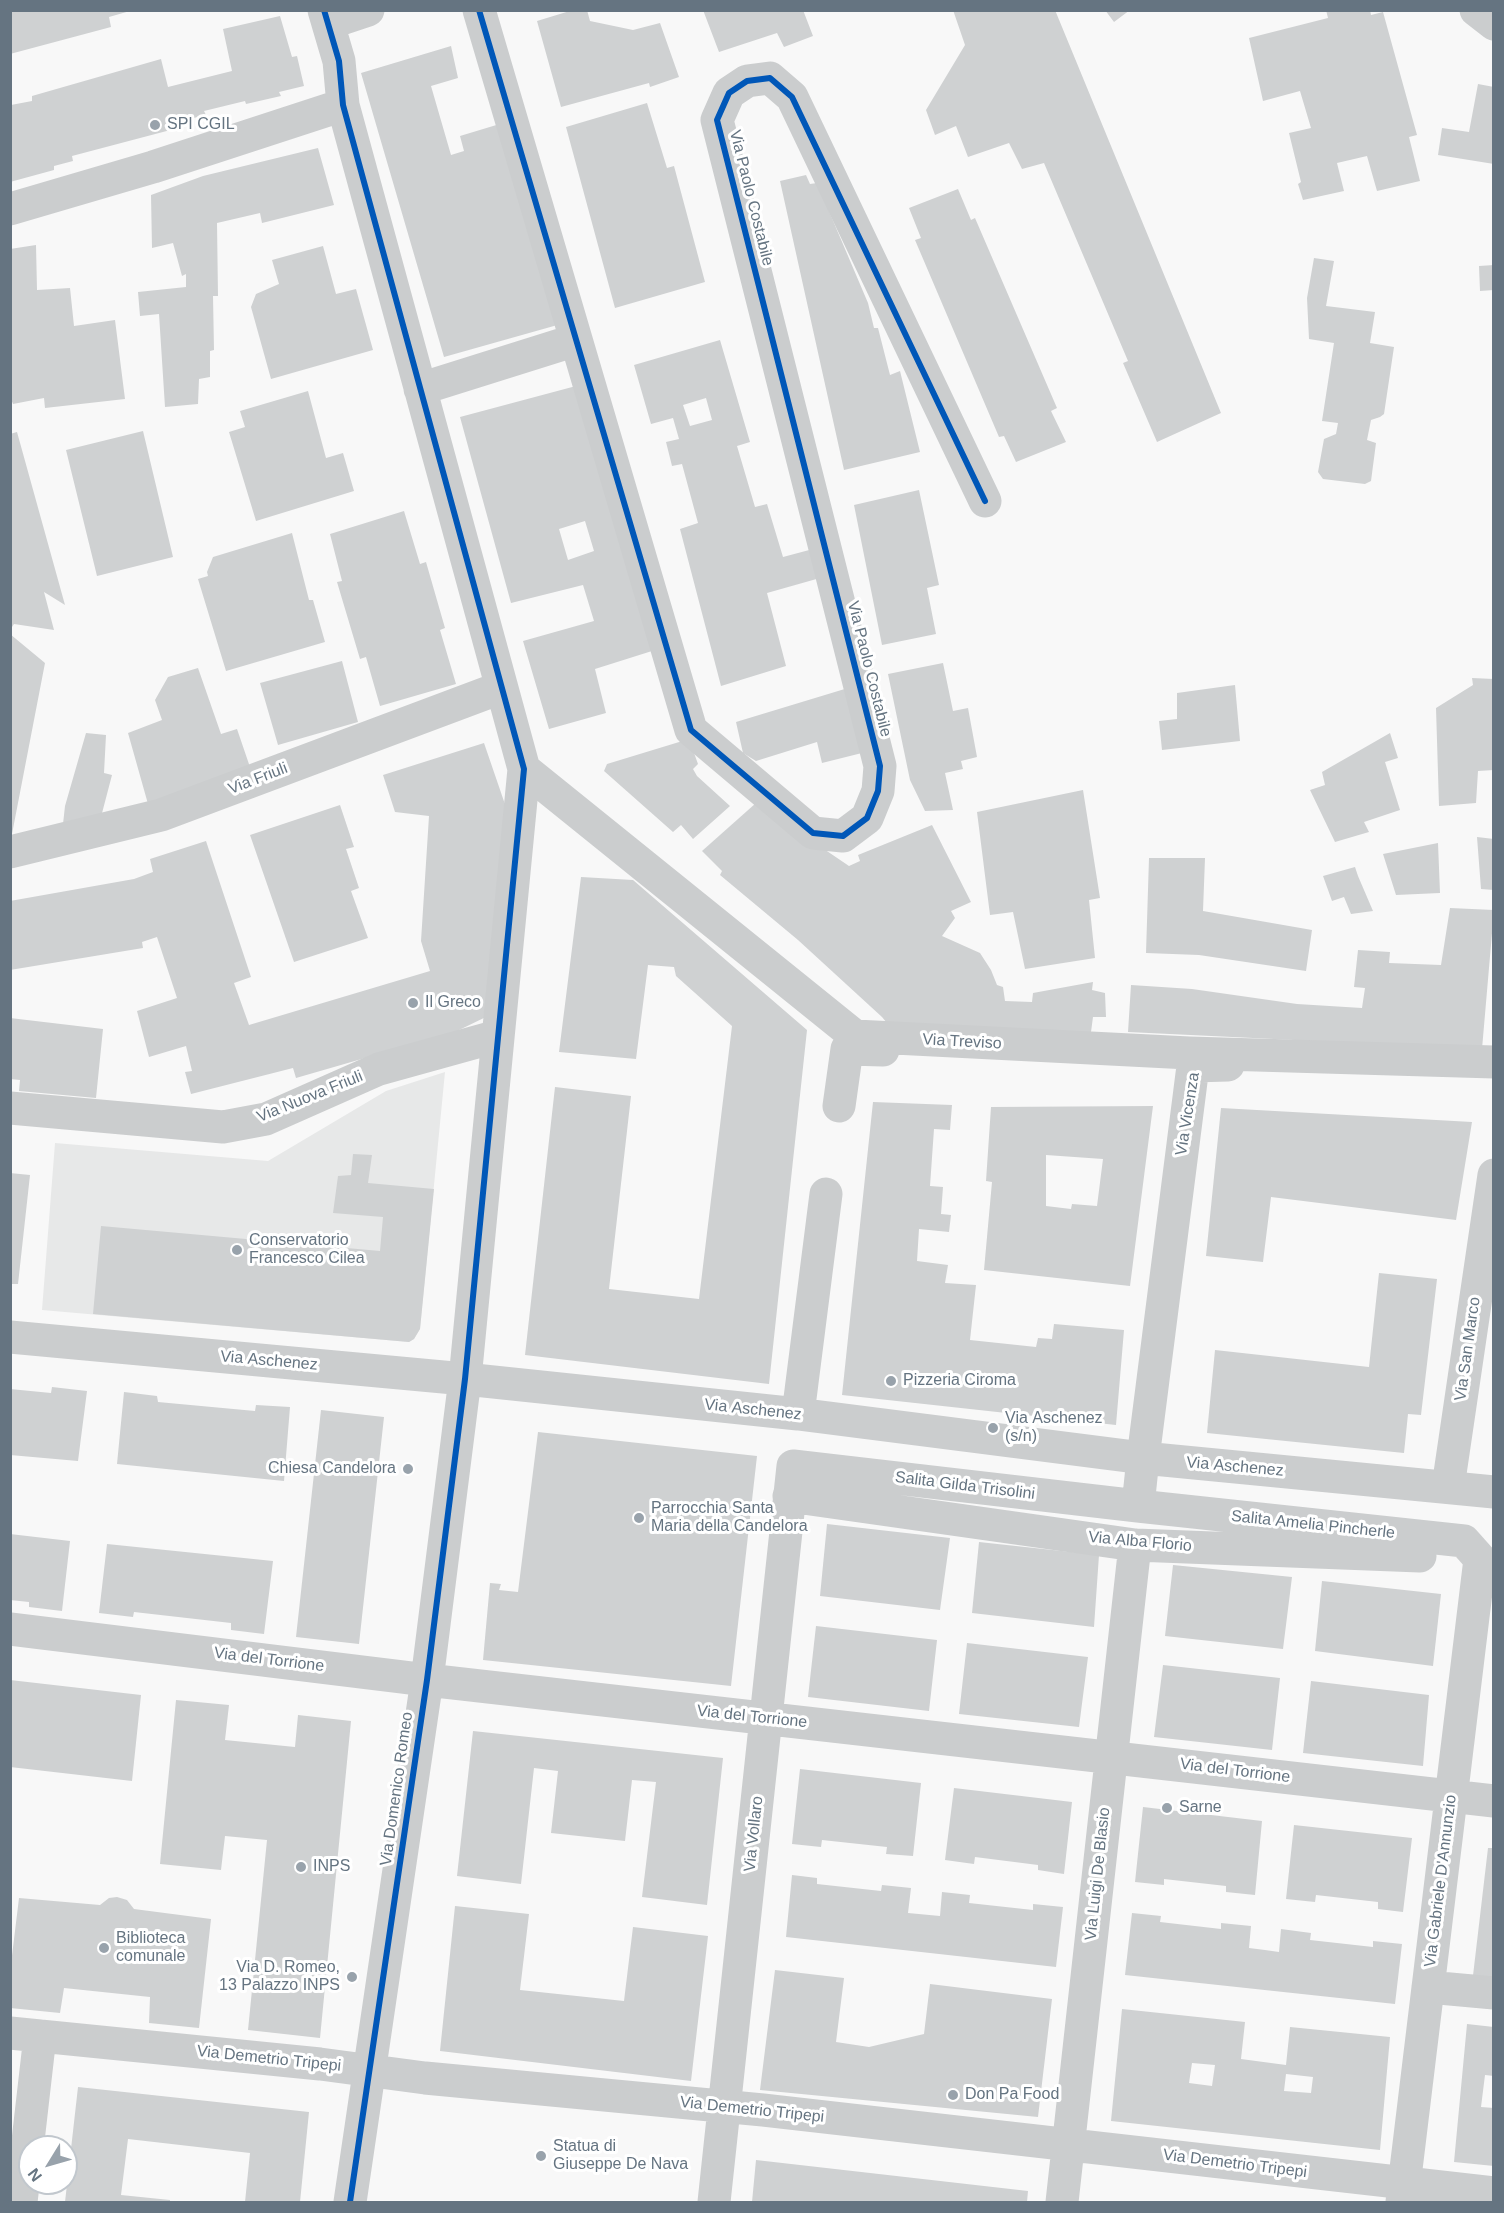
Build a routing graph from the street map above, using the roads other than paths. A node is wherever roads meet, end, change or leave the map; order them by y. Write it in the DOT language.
graph roads {
  1 [pos="368,10"];
  2 [pos="479,10"];
  3 [pos="1476,10"];
  4 [pos="327,17"];
  5 [pos="1494,24"];
  6 [pos="344,105"];
  7 [pos="10,209"];
  8 [pos="576,340"];
  9 [pos="420,389"];
  10 [pos="985,501"];
  11 [pos="500,688"];
  12 [pos="524,769"];
  13 [pos="10,852"];
  14 [pos="498,1036"];
  15 [pos="1494,1063"];
  16 [pos="1193,1066"];
  17 [pos="839,1106"];
  18 [pos="10,1108"];
  19 [pos="1494,1175"];
  20 [pos="826,1194"];
  21 [pos="10,1337"];
  22 [pos="465,1379"];
  23 [pos="798,1414"];
  24 [pos="1143,1458"];
  25 [pos="791,1481"];
  26 [pos="1448,1487"];
  27 [pos="1494,1492"];
  28 [pos="1138,1506"];
  29 [pos="1135,1545"];
  30 [pos="1487,1559"];
  31 [pos="10,1629"];
  32 [pos="427,1680"];
  33 [pos="766,1718"];
  34 [pos="1112,1757"];
  35 [pos="1451,1796"];
  36 [pos="1494,1801"];
  37 [pos="1428,1987"];
  38 [pos="1494,1993"];
  39 [pos="25,2034"];
  40 [pos="371,2070"];
  41 [pos="724,2106"];
  42 [pos="1068,2143"];
  43 [pos="1403,2193"];
  44 [pos="1494,2193"];
  45 [pos="21,2202"];
  46 [pos="351,2202"];
  47 [pos="714,2202"];
  48 [pos="1062,2202"];
  1 -- 4 [label="street"];
  2 -- 8 [label="street, Via Paolo Costabile"];
  3 -- 5 [label="street"];
  4 -- 6 [label="street"];
  6 -- 7 [label="street"];
  6 -- 9 [label="street"];
  8 -- 9 [label="street"];
  8 -- 10 [label="street, Via Paolo Costabile"];
  9 -- 11 [label="street"];
  11 -- 12 [label="street"];
  11 -- 13 [label="street, Via Friuli"];
  12 -- 14 [label="street, Via Domenico Romeo"];
  12 -- 15 [label="street, Via Treviso"];
  14 -- 18 [label="street, Via Nuova Friuli"];
  14 -- 22 [label="street, Via Domenico Romeo"];
  15 -- 16 [label="street, Via Vicenza"];
  16 -- 17 [label="street"];
  16 -- 24 [label="street, Via Vicenza"];
  19 -- 26 [label="street, Via San Marco"];
  20 -- 23 [label="street"];
  21 -- 22 [label="street, Via Aschenez"];
  22 -- 23 [label="street, Via Aschenez"];
  22 -- 32 [label="street, Via Domenico Romeo"];
  23 -- 24 [label="street, Via Aschenez"];
  24 -- 26 [label="street, Via Aschenez"];
  24 -- 28 [label="street, Via Vicenza"];
  25 -- 28 [label="street, Salita Gilda Trisolini"];
  25 -- 29 [label="street, Via Alba Florio"];
  25 -- 33 [label="street, Via Vollaro"];
  26 -- 27 [label="street, Via Aschenez"];
  28 -- 30 [label="street, Salita Amelia Pincherle"];
  29 -- 30 [label="street, Via Alba Florio"];
  29 -- 34 [label="street, Via Luigi De Blasio"];
  30 -- 35 [label="street, Via Gabriele D'Annunzio"];
  31 -- 32 [label="street, Via del Torrione"];
  32 -- 33 [label="street, Via del Torrione"];
  32 -- 40 [label="street, Via Domenico Romeo"];
  33 -- 34 [label="street, Via del Torrione"];
  33 -- 41 [label="street, Via Vollaro"];
  34 -- 35 [label="street, Via del Torrione"];
  34 -- 42 [label="street, Via Luigi De Blasio"];
  35 -- 36 [label="street, Via del Torrione"];
  35 -- 37 [label="street, Via Gabriele D'Annunzio"];
  37 -- 38 [label="street"];
  37 -- 43 [label="street, Via Gabriele D'Annunzio"];
  39 -- 40 [label="street, Via Demetrio Tripepi"];
  39 -- 45 [label="street"];
  40 -- 41 [label="street, Via Demetrio Tripepi"];
  40 -- 46 [label="street, Via Domenico Romeo"];
  41 -- 42 [label="street, Via Demetrio Tripepi"];
  41 -- 47 [label="street, Via Vollaro"];
  42 -- 43 [label="street, Via Demetrio Tripepi"];
  42 -- 48 [label="street, Via Luigi De Blasio"];
  43 -- 44 [label="street, Via Demetrio Tripepi"];
}
